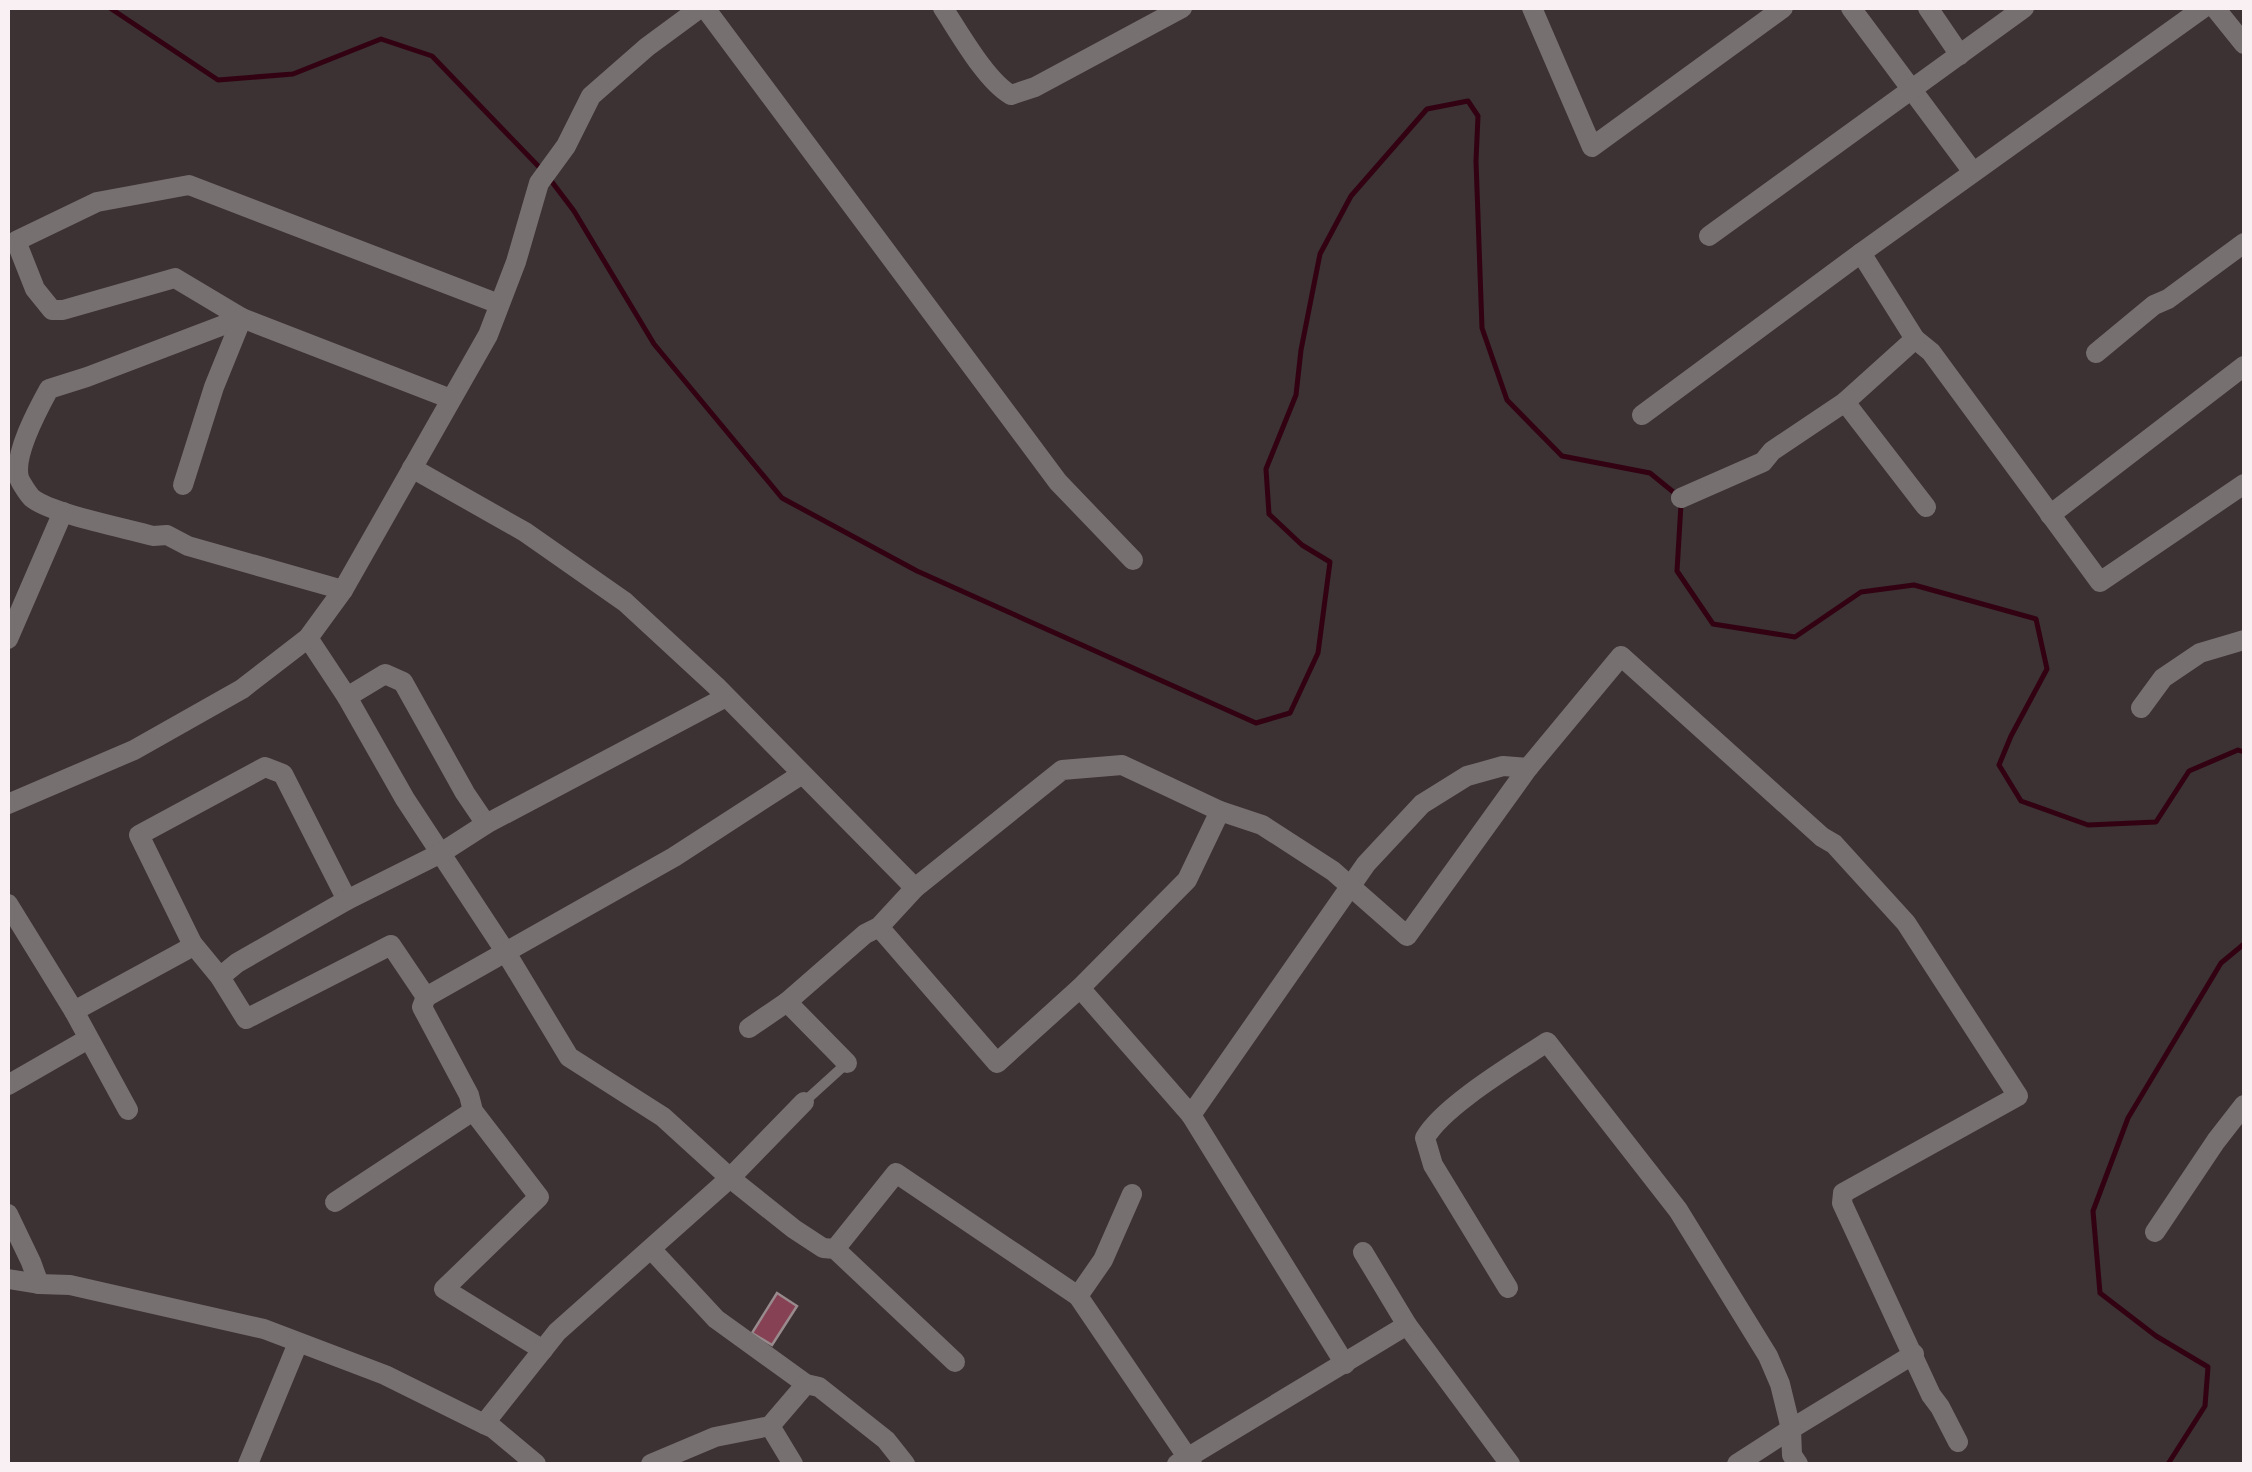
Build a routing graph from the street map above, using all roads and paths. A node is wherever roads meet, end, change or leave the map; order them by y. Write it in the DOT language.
graph roads {
  1 [pos="703,8"];
  2 [pos="943,8"];
  3 [pos="1182,8"];
  4 [pos="1532,8"];
  5 [pos="1783,8"];
  6 [pos="1850,8"];
  7 [pos="1928,8"];
  8 [pos="2024,8"];
  9 [pos="2204,8"];
  10 [pos="2215,8"];
  11 [pos="1152,14"];
  12 [pos="2244,44"];
  13 [pos="1960,55"];
  14 [pos="1910,90"];
  15 [pos="1973,172"];
  16 [pos="1709,236"];
  17 [pos="2244,243"];
  18 [pos="1860,252"];
  19 [pos="500,304"];
  20 [pos="242,318"];
  21 [pos="1915,339"];
  22 [pos="2096,352"];
  23 [pos="2244,366"];
  24 [pos="451,399"];
  25 [pos="1845,402"];
  26 [pos="1642,415"];
  27 [pos="412,468"];
  28 [pos="2244,484"];
  29 [pos="182,485"];
  30 [pos="1681,498"];
  31 [pos="1926,506"];
  32 [pos="63,512"];
  33 [pos="2050,515"];
  34 [pos="1133,560"];
  35 [pos="343,590"];
  36 [pos="8,638"];
  37 [pos="308,638"];
  38 [pos="2242,645"];
  39 [pos="726,696"];
  40 [pos="348,697"];
  41 [pos="2142,708"];
  42 [pos="1528,768"];
  43 [pos="802,774"];
  44 [pos="8,804"];
  45 [pos="1220,811"];
  46 [pos="486,824"];
  47 [pos="441,852"];
  48 [pos="914,888"];
  49 [pos="1350,888"];
  50 [pos="347,900"];
  51 [pos="8,904"];
  52 [pos="879,927"];
  53 [pos="192,943"];
  54 [pos="506,951"];
  55 [pos="220,977"];
  56 [pos="1080,988"];
  57 [pos="426,997"];
  58 [pos="787,1002"];
  59 [pos="74,1011"];
  60 [pos="749,1028"];
  61 [pos="88,1039"];
  62 [pos="847,1063"];
  63 [pos="8,1085"];
  64 [pos="804,1102"];
  65 [pos="2244,1106"];
  66 [pos="128,1110"];
  67 [pos="473,1111"];
  68 [pos="1191,1115"];
  69 [pos="730,1178"];
  70 [pos="1132,1194"];
  71 [pos="335,1202"];
  72 [pos="8,1214"];
  73 [pos="2155,1232"];
  74 [pos="650,1249"];
  75 [pos="835,1250"];
  76 [pos="1363,1252"];
  77 [pos="8,1279"];
  78 [pos="38,1284"];
  79 [pos="1508,1288"];
  80 [pos="1078,1296"];
  81 [pos="1407,1325"];
  82 [pos="298,1342"];
  83 [pos="542,1350"];
  84 [pos="1914,1354"];
  85 [pos="956,1362"];
  86 [pos="1344,1364"];
  87 [pos="806,1384"];
  88 [pos="484,1424"];
  89 [pos="770,1426"];
  90 [pos="1791,1428"];
  91 [pos="1958,1442"];
  92 [pos="1186,1463"];
  93 [pos="248,1464"];
  94 [pos="536,1464"];
  95 [pos="651,1464"];
  96 [pos="793,1464"];
  97 [pos="905,1464"];
  98 [pos="1510,1464"];
  99 [pos="1737,1464"];
  100 [pos="1798,1464"];
  1 -- 19 [label="street"];
  1 -- 34 [label="street"];
  2 -- 11 [label="street"];
  3 -- 11 [label="street"];
  4 -- 5 [label="street"];
  6 -- 14 [label="street"];
  7 -- 13 [label="street"];
  8 -- 13 [label="street"];
  9 -- 15 [label="street"];
  10 -- 12 [label="street"];
  13 -- 14 [label="street"];
  14 -- 15 [label="street"];
  14 -- 16 [label="street"];
  15 -- 18 [label="street"];
  17 -- 22 [label="street"];
  18 -- 21 [label="street"];
  18 -- 26 [label="street"];
  19 -- 20 [label="street"];
  19 -- 24 [label="street"];
  20 -- 24 [label="street"];
  20 -- 29 [label="street"];
  20 -- 32 [label="street"];
  21 -- 25 [label="street"];
  21 -- 33 [label="street"];
  23 -- 33 [label="street"];
  24 -- 27 [label="street"];
  25 -- 30 [label="street"];
  25 -- 31 [label="street"];
  27 -- 35 [label="street"];
  27 -- 39 [label="street"];
  28 -- 33 [label="street"];
  32 -- 35 [label="street"];
  32 -- 36 [label="street"];
  35 -- 37 [label="street"];
  37 -- 40 [label="street"];
  37 -- 44 [label="street"];
  38 -- 41 [label="street"];
  39 -- 43 [label="street"];
  39 -- 46 [label="street"];
  40 -- 46 [label="street"];
  40 -- 47 [label="street"];
  42 -- 49 [label="street"];
  42 -- 49 [label="street"];
  42 -- 84 [label="street"];
  43 -- 48 [label="street"];
  43 -- 54 [label="street"];
  45 -- 48 [label="street"];
  45 -- 49 [label="street"];
  45 -- 56 [label="street"];
  46 -- 47 [label="street"];
  47 -- 50 [label="street"];
  47 -- 54 [label="street"];
  48 -- 52 [label="street"];
  49 -- 68 [label="street"];
  50 -- 53 [label="street"];
  50 -- 55 [label="street"];
  51 -- 59 [label="street"];
  52 -- 56 [label="street"];
  52 -- 58 [label="street"];
  53 -- 55 [label="street"];
  53 -- 59 [label="street"];
  54 -- 57 [label="street"];
  54 -- 69 [label="street"];
  55 -- 57 [label="street"];
  56 -- 68 [label="street"];
  57 -- 67 [label="street"];
  58 -- 60 [label="street"];
  58 -- 62 [label="street"];
  59 -- 61 [label="street"];
  61 -- 63 [label="street"];
  61 -- 66 [label="street"];
  62 -- 64 [label="lane"];
  64 -- 69 [label="street"];
  65 -- 73 [label="street"];
  67 -- 71 [label="street"];
  67 -- 83 [label="street"];
  68 -- 86 [label="street"];
  69 -- 74 [label="street"];
  69 -- 75 [label="street"];
  70 -- 80 [label="street"];
  72 -- 78 [label="street"];
  74 -- 83 [label="street"];
  74 -- 87 [label="street"];
  75 -- 80 [label="street"];
  75 -- 85 [label="street"];
  76 -- 81 [label="street"];
  77 -- 78 [label="street"];
  78 -- 82 [label="street"];
  79 -- 90 [label="street"];
  80 -- 92 [label="street"];
  81 -- 86 [label="street"];
  81 -- 98 [label="street"];
  82 -- 88 [label="street"];
  82 -- 93 [label="street"];
  83 -- 88 [label="street"];
  84 -- 90 [label="street"];
  84 -- 91 [label="street"];
  86 -- 92 [label="street"];
  87 -- 89 [label="street"];
  87 -- 97 [label="street"];
  88 -- 94 [label="street"];
  89 -- 95 [label="street"];
  89 -- 96 [label="street"];
  90 -- 99 [label="street"];
  90 -- 100 [label="street"];
}
